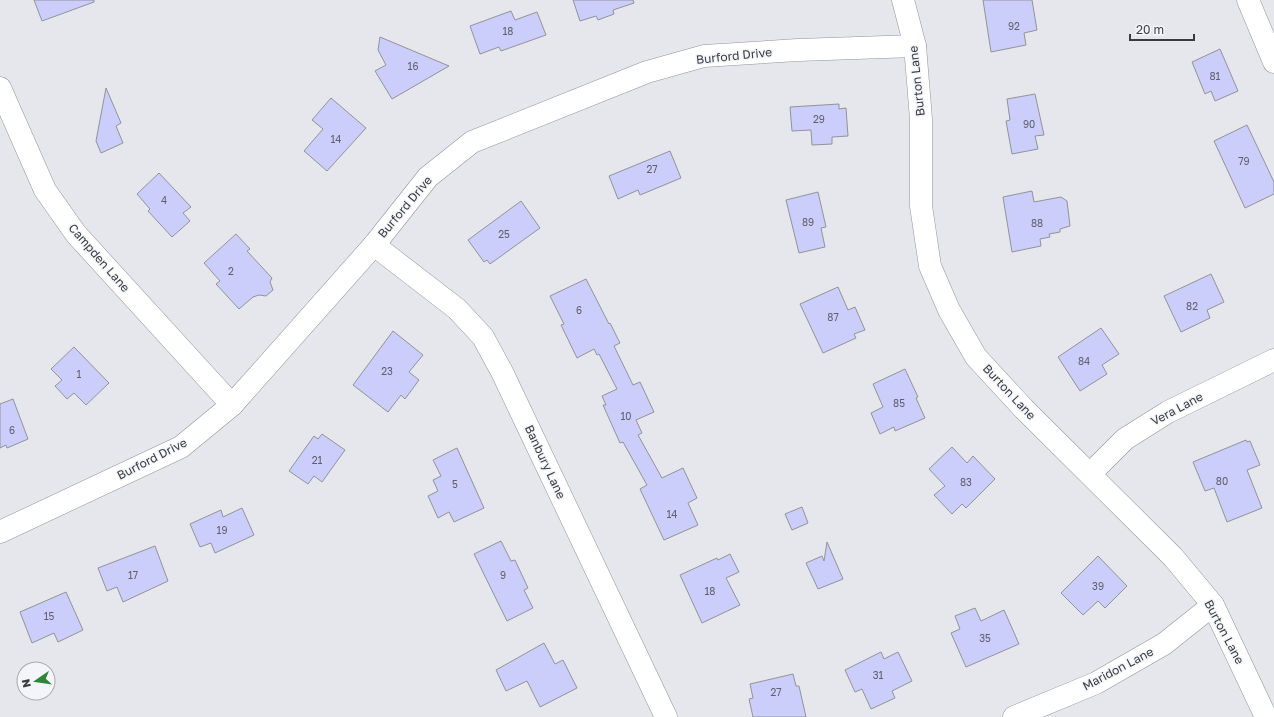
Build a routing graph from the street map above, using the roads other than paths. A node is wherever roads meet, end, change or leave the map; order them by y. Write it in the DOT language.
graph roads {
  1 [pos="903,0"];
  2 [pos="1248,0"];
  3 [pos="915,46"];
  4 [pos="1274,62"];
  5 [pos="0,88"];
  6 [pos="374,245"];
  7 [pos="1274,360"];
  8 [pos="232,405"];
  9 [pos="1090,474"];
  10 [pos="0,532"];
  11 [pos="1213,605"];
  12 [pos="666,717"];
  13 [pos="1014,717"];
  14 [pos="1266,717"];
  1 -- 3 [label="street, Burton Lane"];
  2 -- 4 [label="street"];
  3 -- 6 [label="street, Burford Drive"];
  3 -- 9 [label="street, Burton Lane"];
  5 -- 8 [label="street, Campden Lane"];
  6 -- 8 [label="street, Burford Drive"];
  6 -- 12 [label="street, Banbury Lane"];
  7 -- 9 [label="street, Vera Lane"];
  8 -- 10 [label="street, Burford Drive"];
  9 -- 11 [label="street, Burton Lane"];
  11 -- 13 [label="street, Maridon Lane"];
  11 -- 14 [label="street, Burton Lane"];
}
